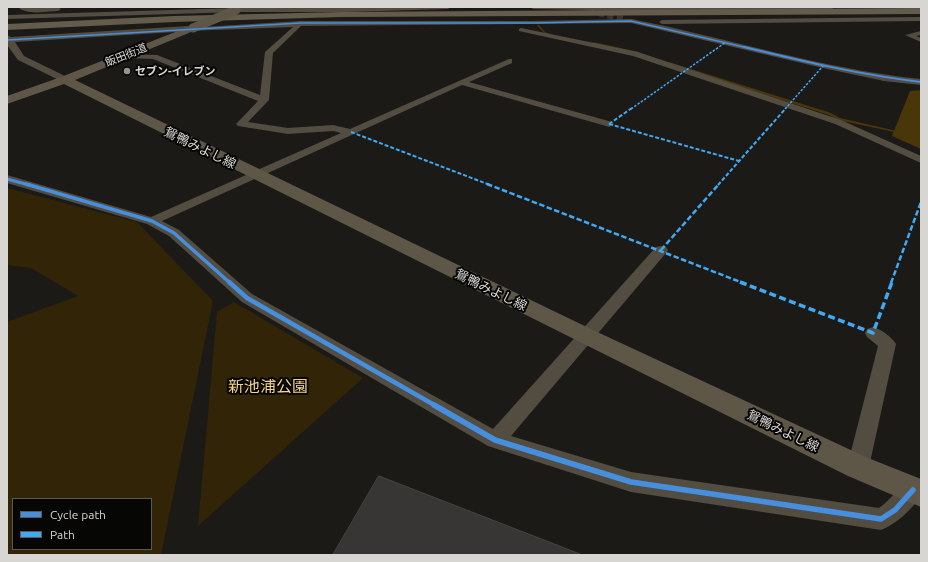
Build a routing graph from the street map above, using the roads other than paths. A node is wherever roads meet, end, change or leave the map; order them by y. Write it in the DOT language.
graph roads {
  1 [pos="21,7"];
  2 [pos="448,7"];
  3 [pos="533,7"];
  4 [pos="574,7"];
  5 [pos="832,7"];
  6 [pos="58,8"];
  7 [pos="240,8"];
  8 [pos="761,8"];
  9 [pos="589,11"];
  10 [pos="921,11"];
  11 [pos="921,14"];
  12 [pos="47,16"];
  13 [pos="7,17"];
  14 [pos="624,19"];
  15 [pos="921,19"];
  16 [pos="478,22"];
  17 [pos="631,22"];
  18 [pos="641,23"];
  19 [pos="301,24"];
  20 [pos="7,27"];
  21 [pos="190,28"];
  22 [pos="921,33"];
  23 [pos="7,37"];
  24 [pos="921,40"];
  25 [pos="126,56"];
  26 [pos="509,61"];
  27 [pos="65,80"];
  28 [pos="460,82"];
  29 [pos="921,82"];
  30 [pos="7,100"];
  31 [pos="264,100"];
  32 [pos="609,124"];
  33 [pos="351,132"];
  34 [pos="921,160"];
  35 [pos="256,175"];
  36 [pos="7,179"];
  37 [pos="152,222"];
  38 [pos="660,250"];
  39 [pos="873,332"];
  40 [pos="585,336"];
  41 [pos="495,440"];
  42 [pos="858,467"];
  43 [pos="917,492"];
  1 -- 6 [label="street"];
  2 -- 7 [label="street"];
  3 -- 4 [label="street"];
  4 -- 8 [label="street"];
  4 -- 9 [label="street"];
  5 -- 8 [label="street"];
  6 -- 12 [label="street"];
  7 -- 12 [label="street"];
  7 -- 21 [label="main road, 飯田街道, bridge"];
  10 -- 20 [label="highway"];
  11 -- 23 [label="highway"];
  12 -- 13 [label="street"];
  14 -- 17 [label="street"];
  15 -- 18 [label="street"];
  16 -- 17 [label="street"];
  16 -- 19 [label="street"];
  16 -- 34 [label="street"];
  17 -- 18 [label="street"];
  18 -- 29 [label="street"];
  19 -- 21 [label="street"];
  19 -- 31 [label="street"];
  21 -- 23 [label="street"];
  21 -- 25 [label="main road, 飯田街道"];
  22 -- 24 [label="street"];
  23 -- 27 [label="street"];
  25 -- 27 [label="main road, 飯田街道"];
  25 -- 31 [label="street"];
  26 -- 28 [label="street"];
  27 -- 30 [label="main road, 飯田街道"];
  27 -- 35 [label="main road, 鴛鴨みよし線"];
  28 -- 32 [label="street"];
  28 -- 33 [label="street"];
  31 -- 33 [label="street"];
  33 -- 35 [label="street"];
  35 -- 37 [label="street"];
  35 -- 40 [label="main road, 鴛鴨みよし線"];
  36 -- 37 [label="street"];
  37 -- 41 [label="street"];
  38 -- 40 [label="street"];
  39 -- 42 [label="street"];
  40 -- 41 [label="street"];
  40 -- 42 [label="main road, 鴛鴨みよし線"];
  41 -- 43 [label="street"];
  42 -- 43 [label="main road, 鴛鴨みよし線"];
}
